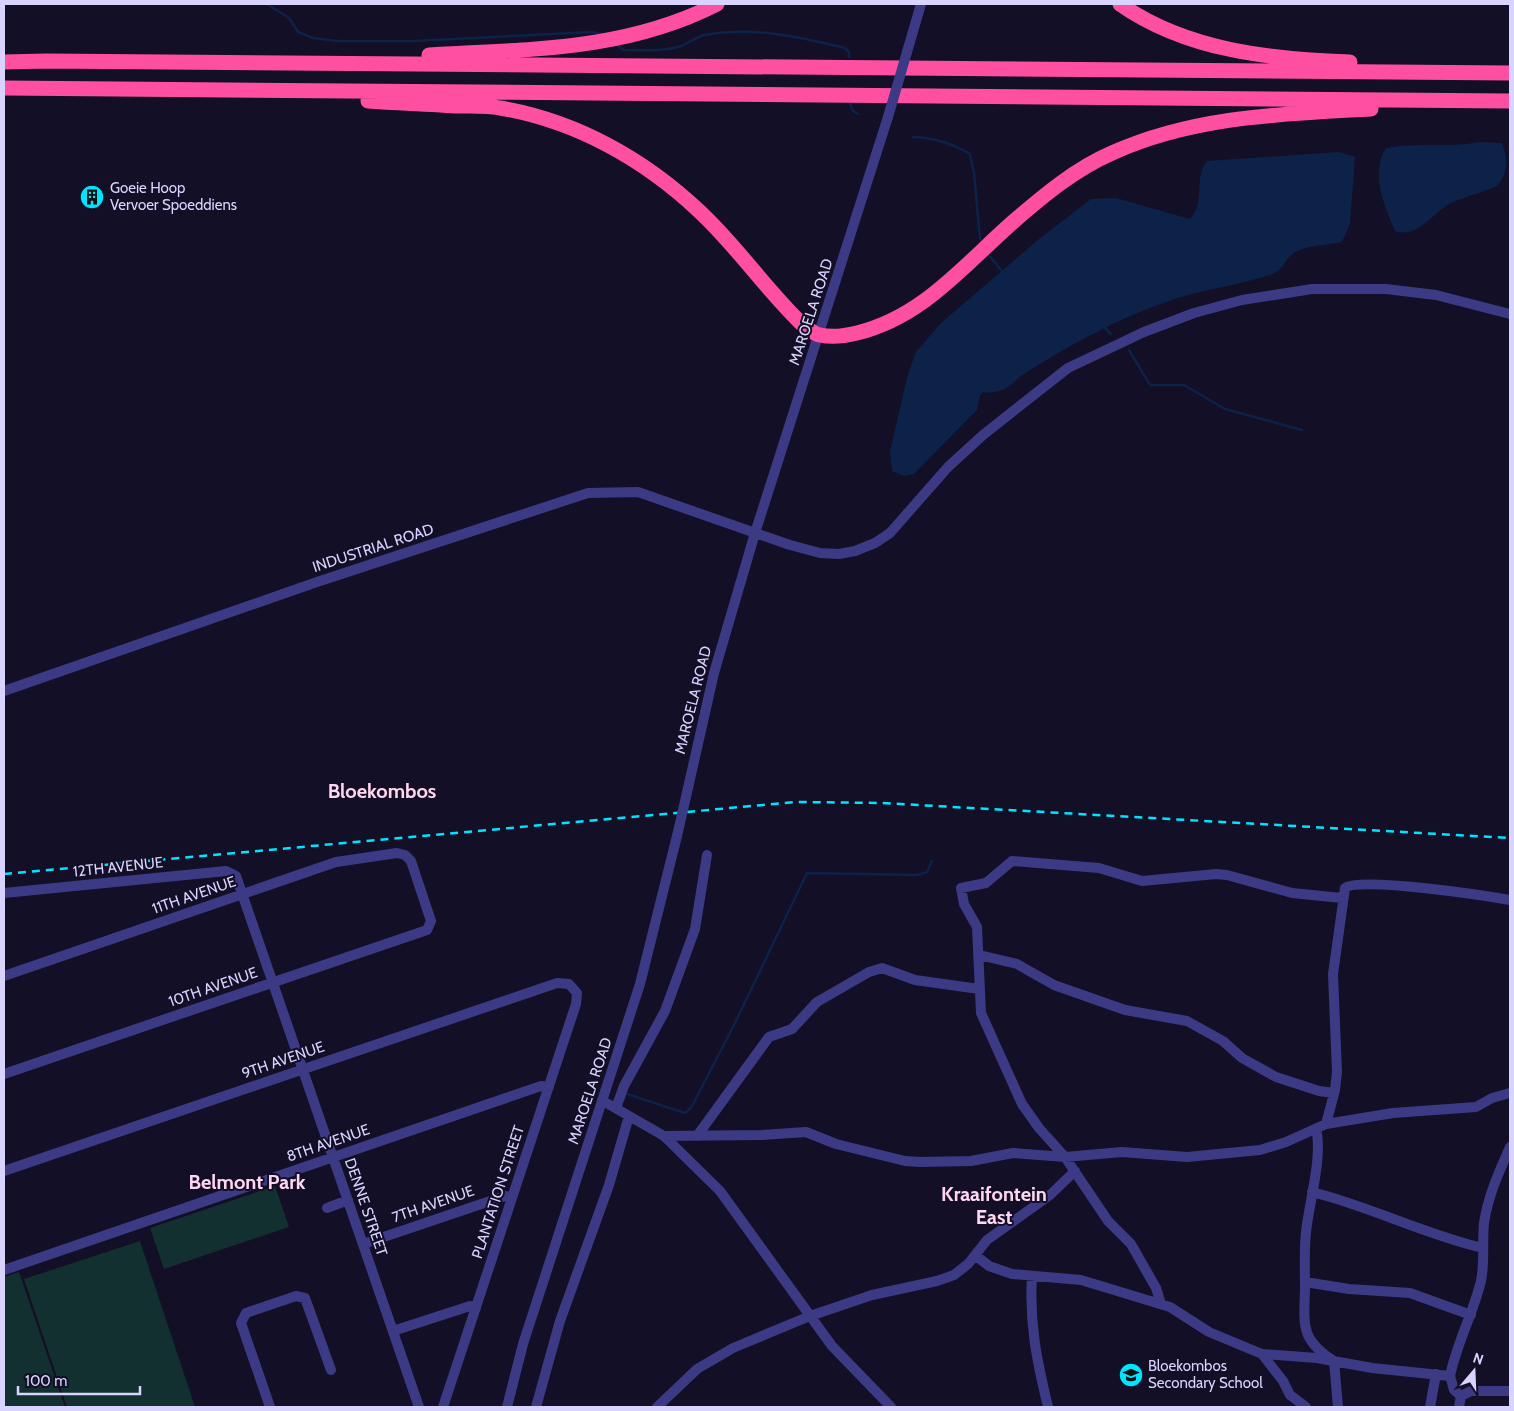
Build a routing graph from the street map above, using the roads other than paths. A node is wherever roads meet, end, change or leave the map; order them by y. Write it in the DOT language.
graph roads {
  1 [pos="717,4"];
  2 [pos="921,4"];
  3 [pos="1120,4"];
  4 [pos="4,62"];
  5 [pos="302,63"];
  6 [pos="1510,72"];
  7 [pos="4,88"];
  8 [pos="187,90"];
  9 [pos="1510,102"];
  10 [pos="1510,314"];
  11 [pos="819,335"];
  12 [pos="755,533"];
  13 [pos="4,691"];
  14 [pos="707,855"];
  15 [pos="234,874"];
  16 [pos="4,893"];
  17 [pos="243,894"];
  18 [pos="1342,898"];
  19 [pos="1510,900"];
  20 [pos="430,925"];
  21 [pos="980,955"];
  22 [pos="4,976"];
  23 [pos="273,982"];
  24 [pos="573,987"];
  25 [pos="980,990"];
  26 [pos="303,1069"];
  27 [pos="4,1074"];
  28 [pos="549,1087"];
  29 [pos="1334,1093"];
  30 [pos="1510,1093"];
  31 [pos="603,1102"];
  32 [pos="616,1108"];
  33 [pos="629,1116"];
  34 [pos="1326,1124"];
  35 [pos="1316,1129"];
  36 [pos="664,1136"];
  37 [pos="697,1136"];
  38 [pos="1510,1147"];
  39 [pos="333,1157"];
  40 [pos="1065,1157"];
  41 [pos="4,1171"];
  42 [pos="1075,1171"];
  43 [pos="1312,1192"];
  44 [pos="512,1197"];
  45 [pos="348,1200"];
  46 [pos="326,1208"];
  47 [pos="363,1244"];
  48 [pos="1483,1248"];
  49 [pos="975,1255"];
  50 [pos="4,1270"];
  51 [pos="1032,1276"];
  52 [pos="1305,1282"];
  53 [pos="1161,1304"];
  54 [pos="476,1308"];
  55 [pos="1471,1315"];
  56 [pos="810,1316"];
  57 [pos="393,1332"];
  58 [pos="1262,1354"];
  59 [pos="1334,1360"];
  60 [pos="331,1370"];
  61 [pos="1436,1374"];
  62 [pos="1450,1376"];
  63 [pos="1510,1391"];
  64 [pos="1460,1396"];
  65 [pos="270,1407"];
  66 [pos="419,1407"];
  67 [pos="443,1407"];
  68 [pos="508,1407"];
  69 [pos="536,1407"];
  70 [pos="657,1407"];
  71 [pos="891,1407"];
  72 [pos="1048,1407"];
  73 [pos="1306,1407"];
  74 [pos="1338,1407"];
  75 [pos="1430,1407"];
  76 [pos="1459,1407"];
  1 -- 5 [label="highway"];
  2 -- 11 [label="street, MAROELA ROAD, bridge"];
  3 -- 6 [label="highway"];
  4 -- 5 [label="highway"];
  5 -- 6 [label="highway"];
  7 -- 8 [label="highway"];
  8 -- 9 [label="highway"];
  8 -- 11 [label="highway"];
  9 -- 11 [label="highway"];
  10 -- 12 [label="street, INDUSTRIAL ROAD"];
  11 -- 12 [label="street, MAROELA ROAD"];
  12 -- 13 [label="street, INDUSTRIAL ROAD"];
  12 -- 31 [label="street, MAROELA ROAD, bridge"];
  14 -- 32 [label="street"];
  15 -- 16 [label="street, 12TH AVENUE"];
  15 -- 17 [label="street, DENNE STREET"];
  17 -- 20 [label="street, 11TH AVENUE"];
  17 -- 22 [label="street, 11TH AVENUE"];
  17 -- 23 [label="street, DENNE STREET"];
  18 -- 19 [label="street"];
  18 -- 21 [label="street"];
  18 -- 29 [label="street"];
  20 -- 23 [label="street, 10TH AVENUE"];
  21 -- 25 [label="street"];
  21 -- 29 [label="street"];
  23 -- 26 [label="street, DENNE STREET"];
  23 -- 27 [label="street, 10TH AVENUE"];
  24 -- 26 [label="street, 9TH AVENUE"];
  24 -- 28 [label="street, PLANTATION STREET"];
  25 -- 37 [label="street"];
  25 -- 40 [label="street"];
  26 -- 39 [label="street, DENNE STREET"];
  26 -- 41 [label="street, 9TH AVENUE"];
  28 -- 39 [label="street, 8TH AVENUE"];
  28 -- 44 [label="street, PLANTATION STREET"];
  29 -- 34 [label="street"];
  30 -- 34 [label="street"];
  31 -- 32 [label="street"];
  31 -- 68 [label="street, MAROELA ROAD"];
  32 -- 33 [label="street"];
  33 -- 36 [label="street"];
  33 -- 69 [label="street"];
  34 -- 35 [label="street"];
  35 -- 40 [label="street"];
  35 -- 43 [label="street"];
  36 -- 37 [label="street"];
  36 -- 56 [label="street"];
  37 -- 40 [label="street"];
  38 -- 48 [label="street"];
  39 -- 45 [label="street, DENNE STREET"];
  39 -- 50 [label="street, 8TH AVENUE"];
  40 -- 42 [label="street"];
  42 -- 49 [label="street"];
  42 -- 53 [label="street"];
  43 -- 48 [label="street"];
  43 -- 52 [label="street"];
  44 -- 47 [label="street, 7TH AVENUE"];
  44 -- 54 [label="street, PLANTATION STREET"];
  45 -- 46 [label="street"];
  45 -- 47 [label="street, DENNE STREET"];
  47 -- 57 [label="street, DENNE STREET"];
  48 -- 55 [label="street"];
  49 -- 51 [label="street"];
  49 -- 56 [label="street"];
  51 -- 53 [label="street"];
  51 -- 72 [label="street"];
  52 -- 55 [label="street"];
  52 -- 59 [label="street"];
  53 -- 58 [label="street"];
  54 -- 57 [label="street"];
  54 -- 67 [label="street, PLANTATION STREET"];
  55 -- 62 [label="street"];
  56 -- 70 [label="street"];
  56 -- 71 [label="street"];
  57 -- 66 [label="street, DENNE STREET"];
  58 -- 59 [label="street"];
  58 -- 73 [label="street"];
  59 -- 61 [label="street"];
  59 -- 74 [label="street"];
  60 -- 65 [label="street"];
  61 -- 62 [label="street"];
  61 -- 75 [label="street"];
  62 -- 64 [label="street"];
  63 -- 64 [label="street"];
  64 -- 76 [label="street"];
}
